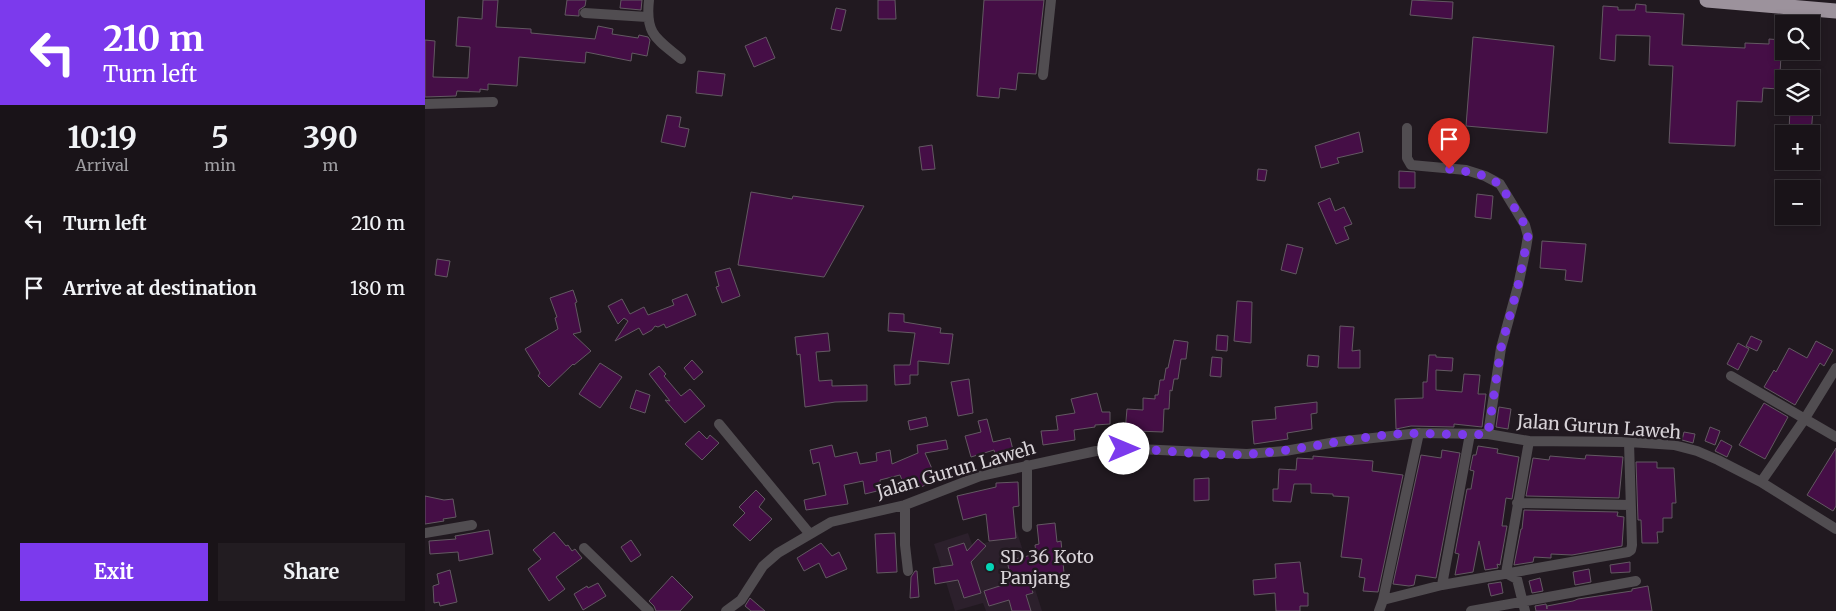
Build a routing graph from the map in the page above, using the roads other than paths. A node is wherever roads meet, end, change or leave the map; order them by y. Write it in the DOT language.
graph roads {
  1 [pos="649,0"];
  2 [pos="1051,0"];
  3 [pos="1707,0"];
  4 [pos="1836,12"];
  5 [pos="585,13"];
  6 [pos="647,17"];
  7 [pos="681,60"];
  8 [pos="1043,75"];
  9 [pos="493,102"];
  10 [pos="425,104"];
  11 [pos="1407,128"];
  12 [pos="1836,368"];
  13 [pos="1731,376"];
  14 [pos="1804,420"];
  15 [pos="719,424"];
  16 [pos="1419,433"];
  17 [pos="1470,434"];
  18 [pos="1488,434"];
  19 [pos="1836,437"];
  20 [pos="1529,440"];
  21 [pos="1629,442"];
  22 [pos="1027,465"];
  23 [pos="1761,482"];
  24 [pos="1517,502"];
  25 [pos="905,505"];
  26 [pos="1630,505"];
  27 [pos="472,525"];
  28 [pos="1027,526"];
  29 [pos="1836,529"];
  30 [pos="425,533"];
  31 [pos="809,533"];
  32 [pos="584,548"];
  33 [pos="908,571"];
  34 [pos="1506,573"];
  35 [pos="1637,580"];
  36 [pos="1442,585"];
  37 [pos="1383,600"];
  38 [pos="1524,607"];
  39 [pos="649,611"];
  40 [pos="726,611"];
  41 [pos="1379,611"];
  42 [pos="1471,611"];
  1 -- 6 [label="street"];
  2 -- 8 [label="street"];
  3 -- 4 [label="highway"];
  5 -- 6 [label="street"];
  6 -- 7 [label="street"];
  9 -- 10 [label="street"];
  11 -- 18 [label="street"];
  12 -- 14 [label="street"];
  13 -- 14 [label="street"];
  14 -- 19 [label="street"];
  14 -- 23 [label="street"];
  15 -- 31 [label="street"];
  16 -- 17 [label="street, Jalan Gurun Laweh"];
  16 -- 22 [label="street, Jalan Gurun Laweh"];
  16 -- 37 [label="street"];
  17 -- 18 [label="street, Jalan Gurun Laweh"];
  17 -- 36 [label="street"];
  18 -- 20 [label="street, Jalan Gurun Laweh"];
  20 -- 21 [label="street, Jalan Gurun Laweh"];
  20 -- 24 [label="street"];
  21 -- 23 [label="street, Jalan Gurun Laweh"];
  21 -- 26 [label="street"];
  22 -- 25 [label="street, Jalan Gurun Laweh"];
  22 -- 28 [label="street"];
  23 -- 29 [label="street, Jalan Gurun Laweh"];
  24 -- 26 [label="street"];
  24 -- 34 [label="street"];
  25 -- 31 [label="street, Jalan Gurun Laweh"];
  25 -- 33 [label="street"];
  26 -- 34 [label="street"];
  27 -- 30 [label="street"];
  31 -- 40 [label="street, Jalan Gurun Laweh"];
  32 -- 39 [label="street"];
  34 -- 36 [label="street"];
  34 -- 38 [label="street"];
  35 -- 38 [label="street"];
  36 -- 37 [label="street"];
  37 -- 41 [label="street"];
  38 -- 42 [label="street"];
}
